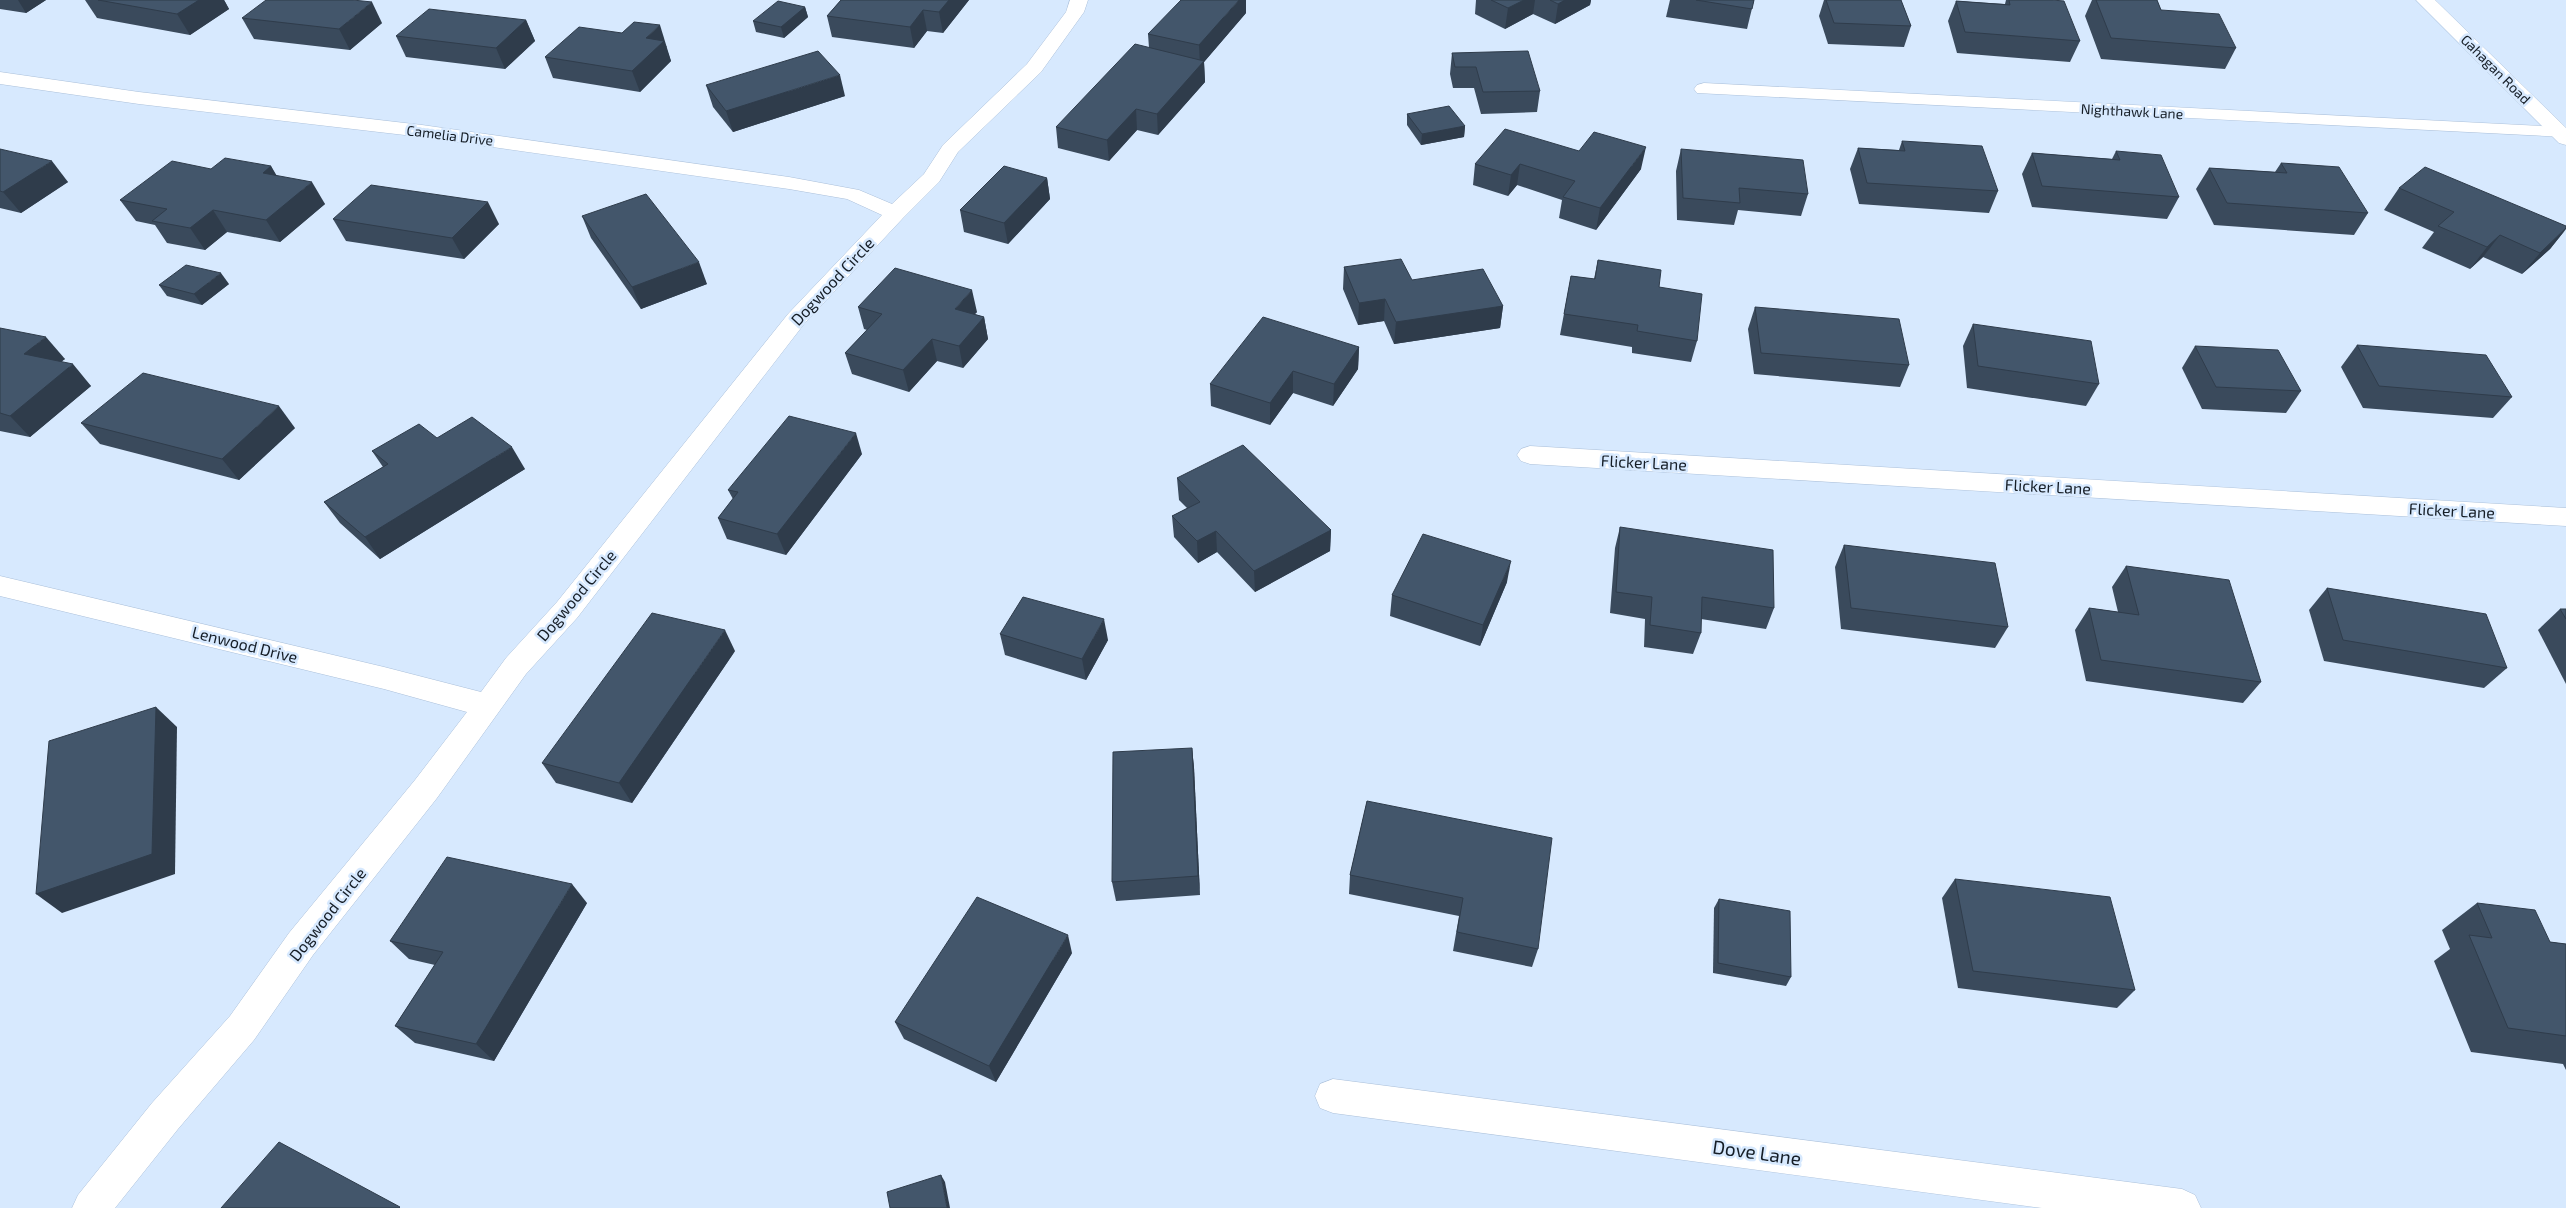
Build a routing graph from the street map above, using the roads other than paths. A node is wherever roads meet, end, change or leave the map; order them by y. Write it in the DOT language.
graph roads {
  1 [pos="1079,0"];
  2 [pos="2425,0"];
  3 [pos="0,78"];
  4 [pos="1704,89"];
  5 [pos="2563,136"];
  6 [pos="895,213"];
  7 [pos="1530,455"];
  8 [pos="2566,517"];
  9 [pos="0,586"];
  10 [pos="488,706"];
  11 [pos="1333,1096"];
  12 [pos="92,1208"];
  13 [pos="2182,1208"];
  1 -- 6 [label="street, Dogwood Circle"];
  2 -- 5 [label="street, Gahagan Road"];
  3 -- 6 [label="street, Camelia Drive"];
  4 -- 5 [label="street, Nighthawk Lane"];
  6 -- 10 [label="street, Dogwood Circle"];
  7 -- 8 [label="street, Flicker Lane"];
  9 -- 10 [label="street, Lenwood Drive"];
  10 -- 12 [label="street, Dogwood Circle"];
  11 -- 13 [label="street, Dove Lane"];
}
